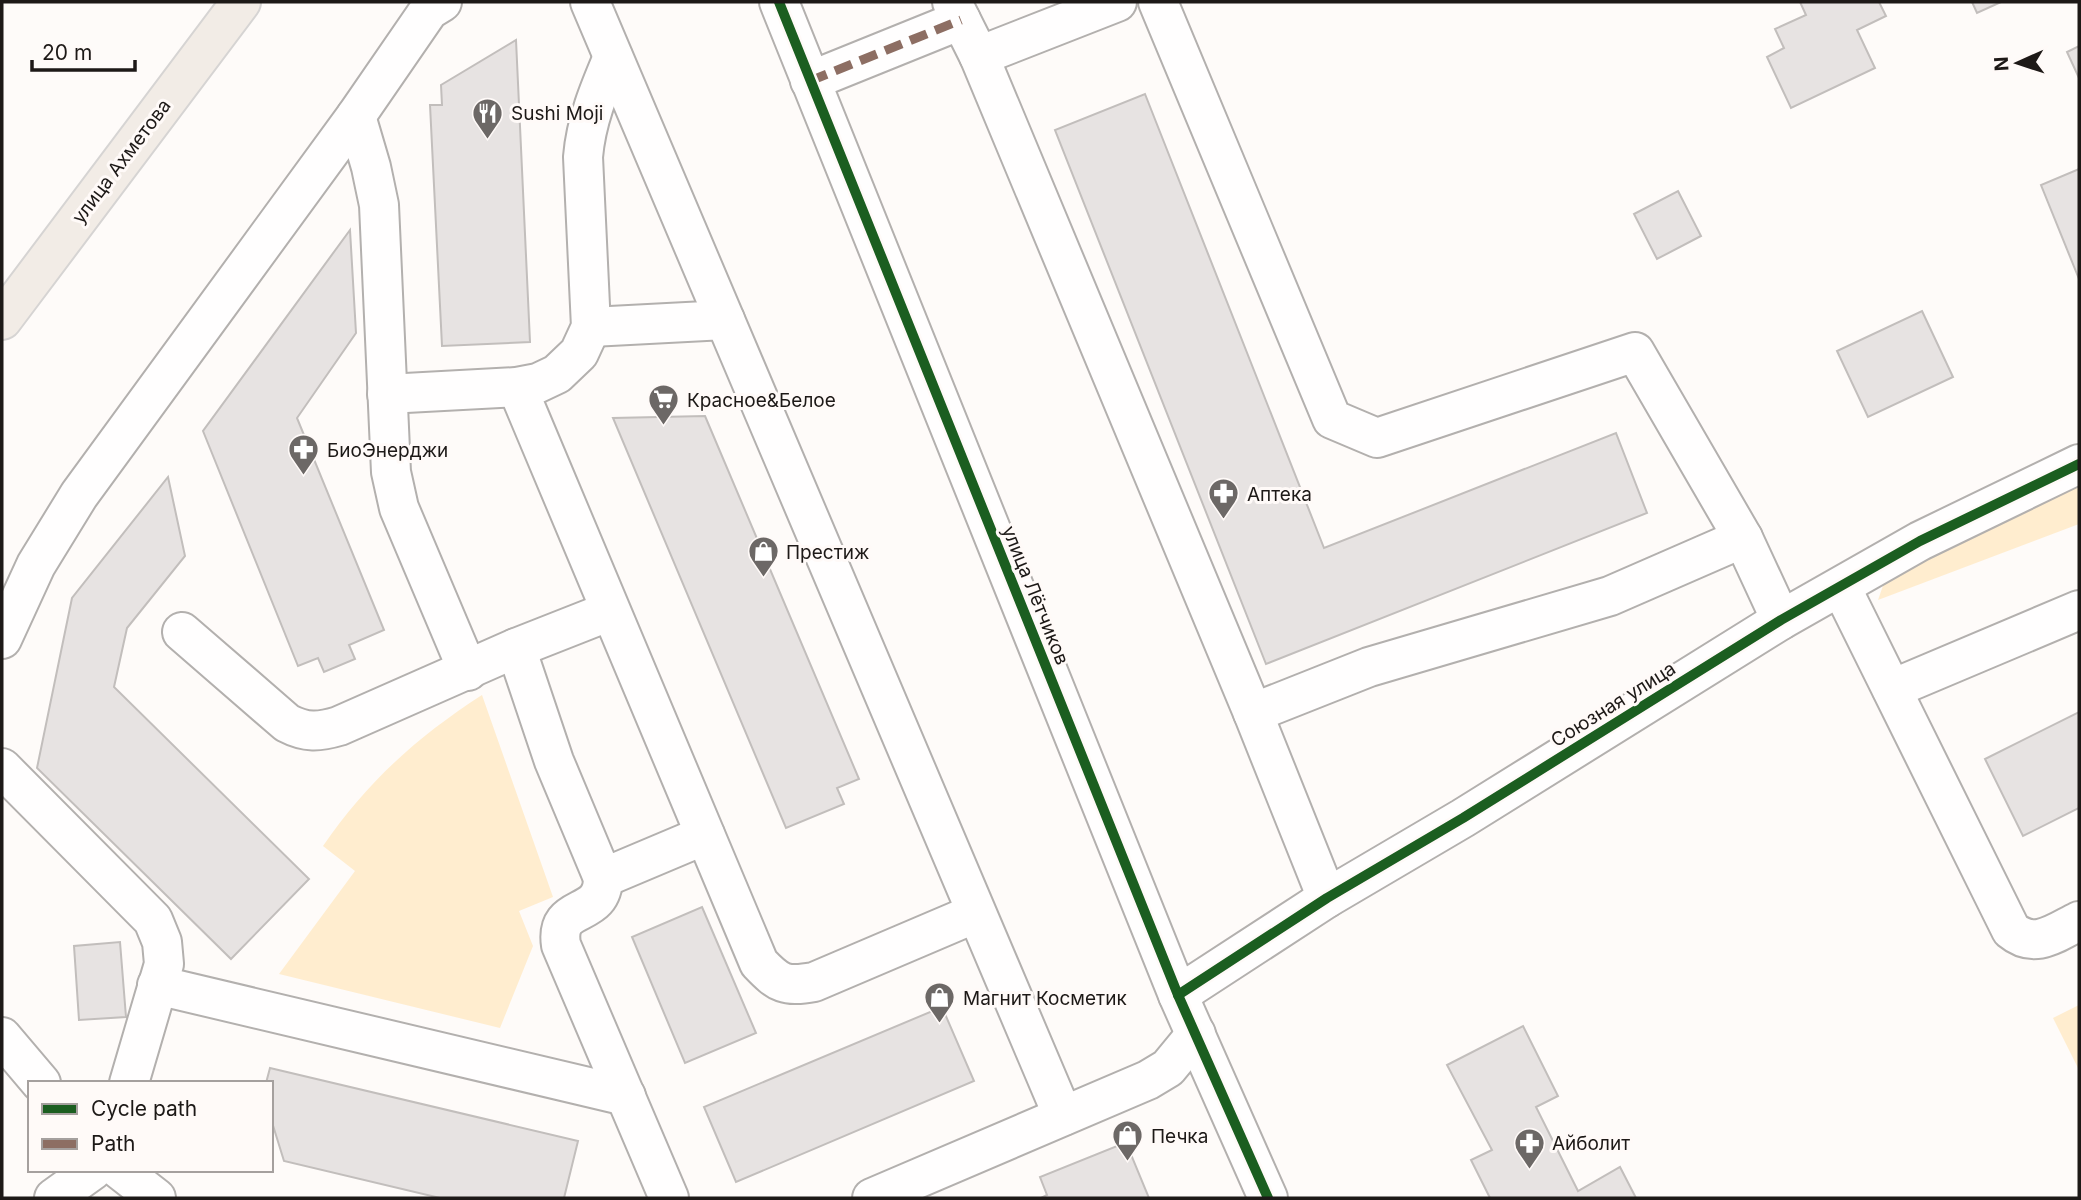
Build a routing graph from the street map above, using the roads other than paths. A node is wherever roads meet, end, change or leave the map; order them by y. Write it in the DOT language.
graph roads {
  1 [pos="241,2"];
  2 [pos="442,2"];
  3 [pos="590,2"];
  4 [pos="779,2"];
  5 [pos="1117,2"];
  6 [pos="1158,2"];
  7 [pos="956,11"];
  8 [pos="979,56"];
  9 [pos="613,57"];
  10 [pos="810,81"];
  11 [pos="356,116"];
  12 [pos="2,320"];
  13 [pos="725,320"];
  14 [pos="591,327"];
  15 [pos="517,387"];
  16 [pos="387,394"];
  17 [pos="2079,464"];
  18 [pos="1743,538"];
  19 [pos="1841,587"];
  20 [pos="2079,610"];
  21 [pos="610,611"];
  22 [pos="1781,620"];
  23 [pos="182,632"];
  24 [pos="2,639"];
  25 [pos="516,648"];
  26 [pos="468,671"];
  27 [pos="1892,689"];
  28 [pos="1253,713"];
  29 [pos="2,768"];
  30 [pos="705,835"];
  31 [pos="603,878"];
  32 [pos="1327,898"];
  33 [pos="976,913"];
  34 [pos="2079,921"];
  35 [pos="158,985"];
  36 [pos="1178,995"];
  37 [pos="1196,1034"];
  38 [pos="2,1037"];
  39 [pos="39,1081"];
  40 [pos="130,1081"];
  41 [pos="626,1096"];
  42 [pos="1063,1116"];
  43 [pos="90,1172"];
  44 [pos="123,1172"];
  45 [pos="54,1198"];
  46 [pos="156,1198"];
  47 [pos="669,1198"];
  48 [pos="872,1198"];
  49 [pos="1268,1198"];
  1 -- 12 [label="main road, улица Ахметова"];
  2 -- 11 [label="street"];
  3 -- 9 [label="street"];
  4 -- 10 [label="street, улица Лётчиков"];
  5 -- 8 [label="street"];
  6 -- 18 [label="street"];
  7 -- 8 [label="street"];
  7 -- 10 [label="street"];
  8 -- 28 [label="street"];
  9 -- 13 [label="street"];
  9 -- 14 [label="street"];
  10 -- 36 [label="street, улица Лётчиков"];
  11 -- 16 [label="street"];
  11 -- 24 [label="street"];
  13 -- 14 [label="street"];
  13 -- 33 [label="street"];
  14 -- 15 [label="street"];
  15 -- 16 [label="street"];
  15 -- 21 [label="street"];
  16 -- 26 [label="street"];
  17 -- 19 [label="street, Союзная улица"];
  18 -- 22 [label="street"];
  18 -- 28 [label="street"];
  19 -- 22 [label="street, Союзная улица"];
  19 -- 27 [label="street"];
  20 -- 27 [label="street"];
  21 -- 25 [label="street"];
  21 -- 30 [label="street"];
  22 -- 32 [label="street, Союзная улица"];
  23 -- 26 [label="street"];
  25 -- 26 [label="street"];
  25 -- 31 [label="street"];
  27 -- 34 [label="street"];
  28 -- 32 [label="street"];
  29 -- 35 [label="street"];
  30 -- 31 [label="street"];
  30 -- 33 [label="street"];
  31 -- 41 [label="street"];
  32 -- 36 [label="street, Союзная улица"];
  33 -- 42 [label="street"];
  35 -- 40 [label="street"];
  35 -- 41 [label="street"];
  36 -- 37 [label="street, улица Лётчиков"];
  37 -- 42 [label="street"];
  37 -- 49 [label="street, улица Лётчиков"];
  38 -- 39 [label="street"];
  41 -- 47 [label="street"];
  42 -- 48 [label="street"];
  43 -- 45 [label="street"];
  44 -- 46 [label="street"];
}
